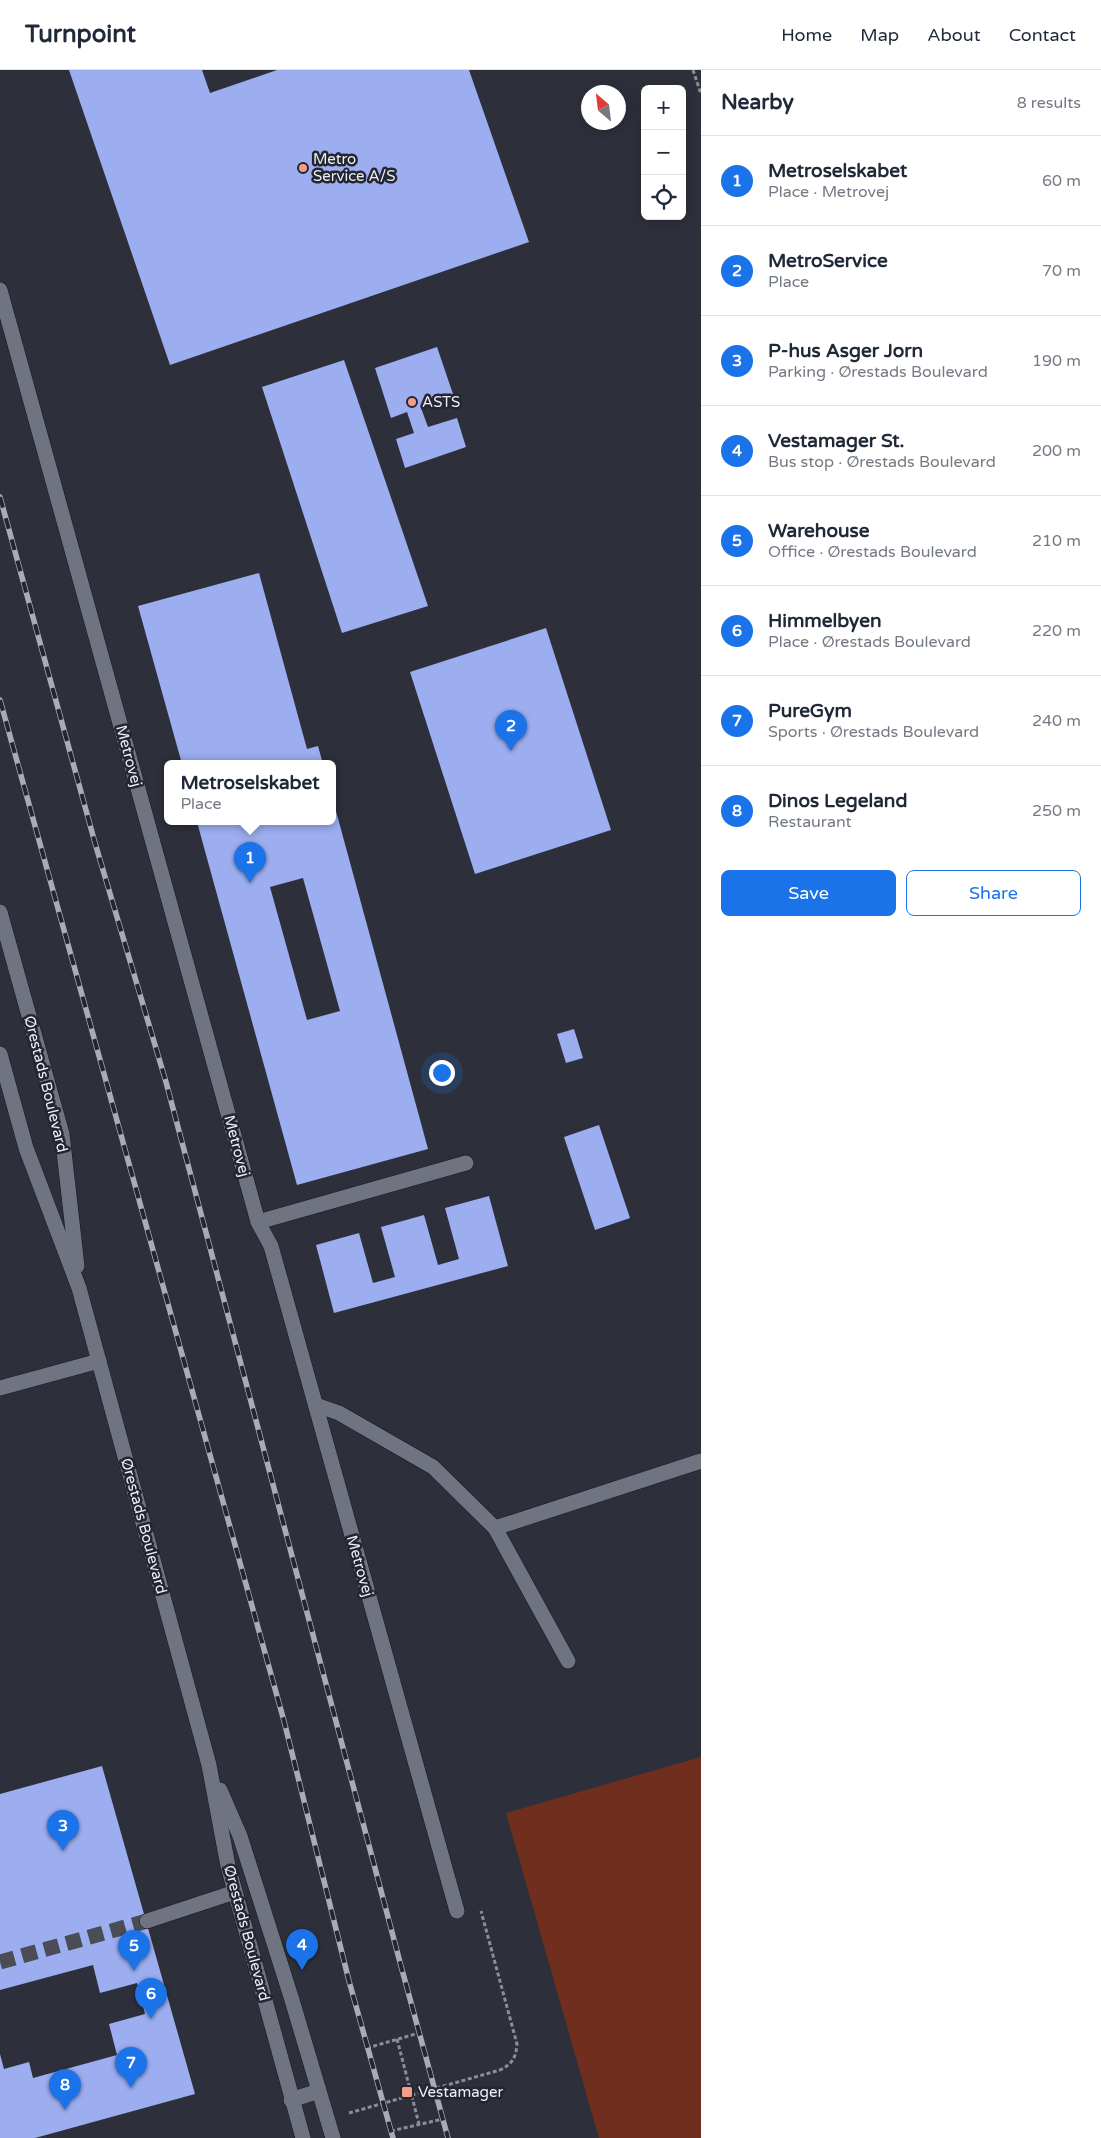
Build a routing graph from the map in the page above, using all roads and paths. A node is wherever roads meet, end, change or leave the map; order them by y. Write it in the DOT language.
graph roads {
  1 [pos="693,70"];
  2 [pos="701,94"];
  3 [pos="0,290"];
  4 [pos="0,912"];
  5 [pos="0,1054"];
  6 [pos="466,1163"];
  7 [pos="258,1222"];
  8 [pos="79,1288"];
  9 [pos="100,1361"];
  10 [pos="0,1388"];
  11 [pos="316,1405"];
  12 [pos="701,1461"];
  13 [pos="496,1528"];
  14 [pos="568,1661"];
  15 [pos="209,1765"];
  16 [pos="235,1892"];
  17 [pos="457,1911"];
  18 [pos="147,1921"];
  19 [pos="419,2033"];
  20 [pos="397,2039"];
  21 [pos="367,2048"];
  22 [pos="319,2091"];
  23 [pos="291,2100"];
  24 [pos="443,2119"];
  25 [pos="419,2124"];
  26 [pos="391,2131"];
  27 [pos="303,2138"];
  28 [pos="333,2138"];
  1 -- 2 [label="path"];
  3 -- 7 [label="street, Metrovej"];
  4 -- 8 [label="street, Ørestads Boulevard"];
  5 -- 8 [label="street, Ørestads Boulevard"];
  6 -- 7 [label="street"];
  7 -- 11 [label="street, Metrovej"];
  8 -- 9 [label="street, Ørestads Boulevard"];
  9 -- 10 [label="street"];
  9 -- 15 [label="street, Ørestads Boulevard"];
  11 -- 13 [label="street"];
  11 -- 17 [label="street, Metrovej"];
  12 -- 13 [label="street"];
  13 -- 14 [label="street"];
  15 -- 16 [label="street, Ørestads Boulevard"];
  15 -- 22 [label="street, Ørestads Boulevard"];
  16 -- 18 [label="street"];
  16 -- 23 [label="street, Ørestads Boulevard"];
  19 -- 20 [label="path"];
  20 -- 21 [label="path"];
  20 -- 25 [label="path"];
  22 -- 23 [label="street"];
  22 -- 28 [label="street, Ørestads Boulevard"];
  23 -- 27 [label="street, Ørestads Boulevard"];
  24 -- 25 [label="path"];
  25 -- 26 [label="path"];
}
